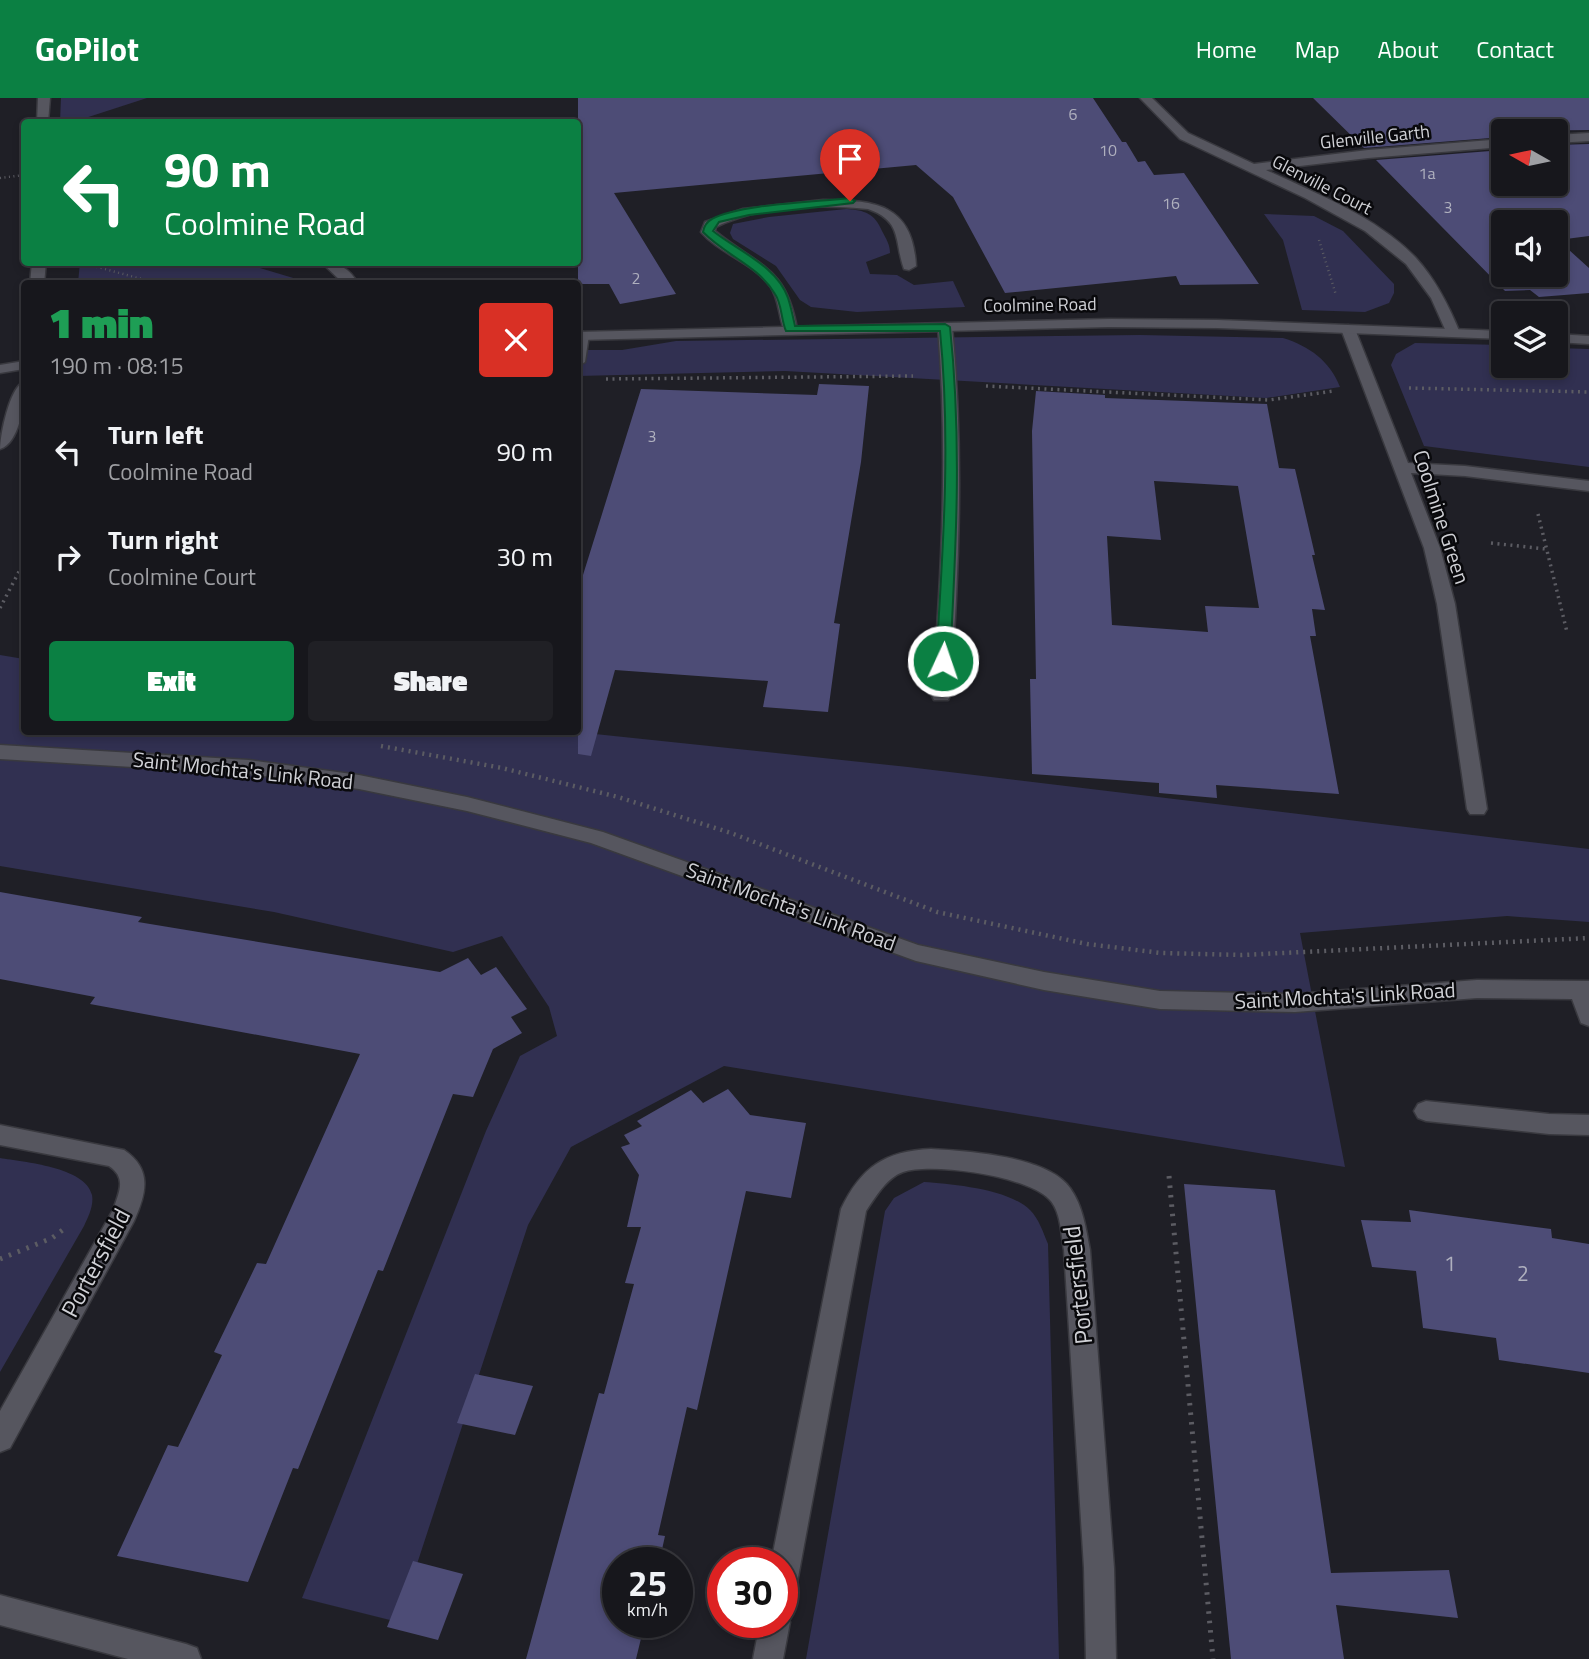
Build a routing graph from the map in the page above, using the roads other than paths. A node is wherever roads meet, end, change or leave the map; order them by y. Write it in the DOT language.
graph roads {
  1 [pos="44,98"];
  2 [pos="1146,98"];
  3 [pos="43,119"];
  4 [pos="1589,136"];
  5 [pos="1568,138"];
  6 [pos="1491,144"];
  7 [pos="1250,169"];
  8 [pos="332,266"];
  9 [pos="909,266"];
  10 [pos="349,280"];
  11 [pos="945,327"];
  12 [pos="1348,328"];
  13 [pos="790,329"];
  14 [pos="1453,333"];
  15 [pos="581,335"];
  16 [pos="1491,335"];
  17 [pos="1568,339"];
  18 [pos="1589,340"];
  19 [pos="21,366"];
  20 [pos="0,369"];
  21 [pos="21,395"];
  22 [pos="0,444"];
  23 [pos="1402,468"];
  24 [pos="1589,486"];
  25 [pos="941,696"];
  26 [pos="0,752"];
  27 [pos="1477,809"];
  28 [pos="1585,990"];
  29 [pos="1589,1017"];
  30 [pos="1426,1111"];
  31 [pos="1589,1125"];
  32 [pos="0,1135"];
  33 [pos="0,1438"];
  34 [pos="789,1547"];
  35 [pos="0,1610"];
  36 [pos="772,1638"];
  37 [pos="186,1659"];
  38 [pos="768,1659"];
  39 [pos="1101,1659"];
  1 -- 3 [label="street"];
  2 -- 7 [label="street, Glenville Court"];
  4 -- 5 [label="street"];
  6 -- 7 [label="street, Glenville Garth"];
  7 -- 14 [label="street, Glenville Court"];
  8 -- 10 [label="street"];
  9 -- 13 [label="street"];
  11 -- 12 [label="street, Coolmine Road"];
  11 -- 13 [label="street, Coolmine Road"];
  11 -- 25 [label="street"];
  12 -- 14 [label="street, Coolmine Road"];
  12 -- 23 [label="street, Coolmine Green"];
  13 -- 15 [label="street, Coolmine Road"];
  14 -- 16 [label="street, Coolmine Road"];
  17 -- 18 [label="street"];
  19 -- 20 [label="street"];
  21 -- 22 [label="street"];
  23 -- 24 [label="street"];
  23 -- 27 [label="street, Coolmine Green"];
  26 -- 28 [label="street, Saint Mochta's Link Road"];
  28 -- 29 [label="street"];
  30 -- 31 [label="street"];
  32 -- 33 [label="street, Portersfield"];
  34 -- 39 [label="street, Portersfield"];
  35 -- 37 [label="street"];
  36 -- 38 [label="street"];
}
